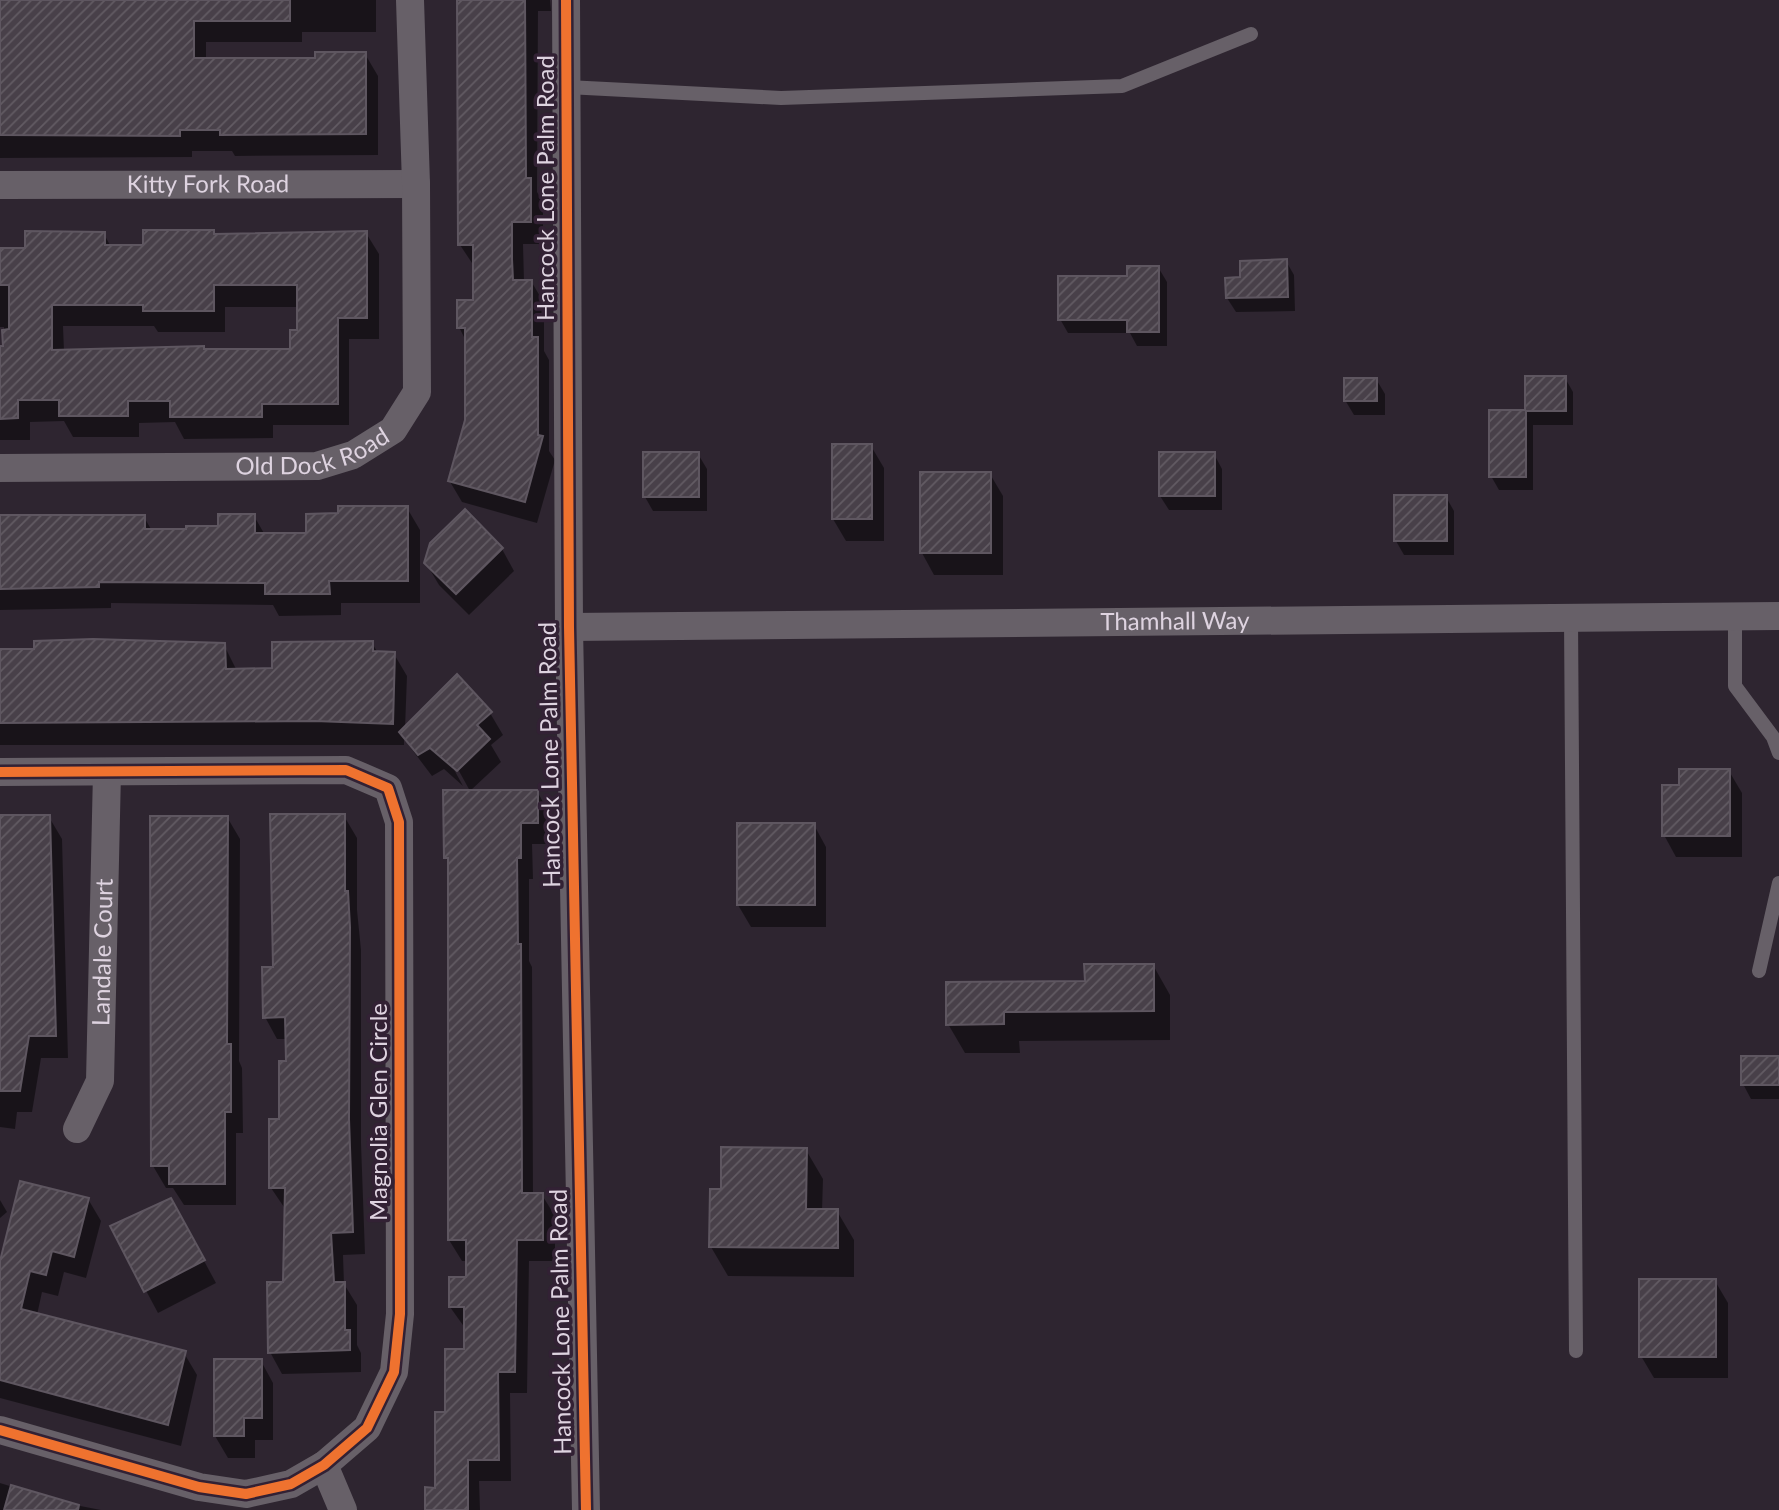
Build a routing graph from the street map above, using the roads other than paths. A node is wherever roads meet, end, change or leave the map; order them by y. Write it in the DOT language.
graph roads {
  1 [pos="410,0"];
  2 [pos="566,0"];
  3 [pos="1251,34"];
  4 [pos="567,87"];
  5 [pos="416,184"];
  6 [pos="0,185"];
  7 [pos="0,468"];
  8 [pos="1735,616"];
  9 [pos="1779,616"];
  10 [pos="1571,618"];
  11 [pos="569,627"];
  12 [pos="1779,753"];
  13 [pos="0,772"];
  14 [pos="107,772"];
  15 [pos="1779,883"];
  16 [pos="1759,971"];
  17 [pos="78,1129"];
  18 [pos="1576,1351"];
  19 [pos="0,1430"];
  20 [pos="324,1465"];
  21 [pos="343,1510"];
  22 [pos="586,1510"];
  1 -- 5 [label="street, Old Dock Road"];
  2 -- 4 [label="street, Hancock Lone Palm Road"];
  3 -- 4 [label="lane"];
  4 -- 11 [label="street, Hancock Lone Palm Road"];
  5 -- 6 [label="street, Kitty Fork Road"];
  5 -- 7 [label="street, Old Dock Road"];
  8 -- 9 [label="street, Thamhall Way"];
  8 -- 10 [label="street, Thamhall Way"];
  8 -- 12 [label="lane"];
  10 -- 11 [label="street, Thamhall Way"];
  10 -- 18 [label="lane"];
  11 -- 22 [label="street, Hancock Lone Palm Road"];
  13 -- 14 [label="street, Magnolia Glen Circle"];
  14 -- 17 [label="street, Landale Court"];
  14 -- 20 [label="street, Magnolia Glen Circle"];
  15 -- 16 [label="lane"];
  19 -- 20 [label="street, Magnolia Glen Circle"];
  20 -- 21 [label="street"];
}
